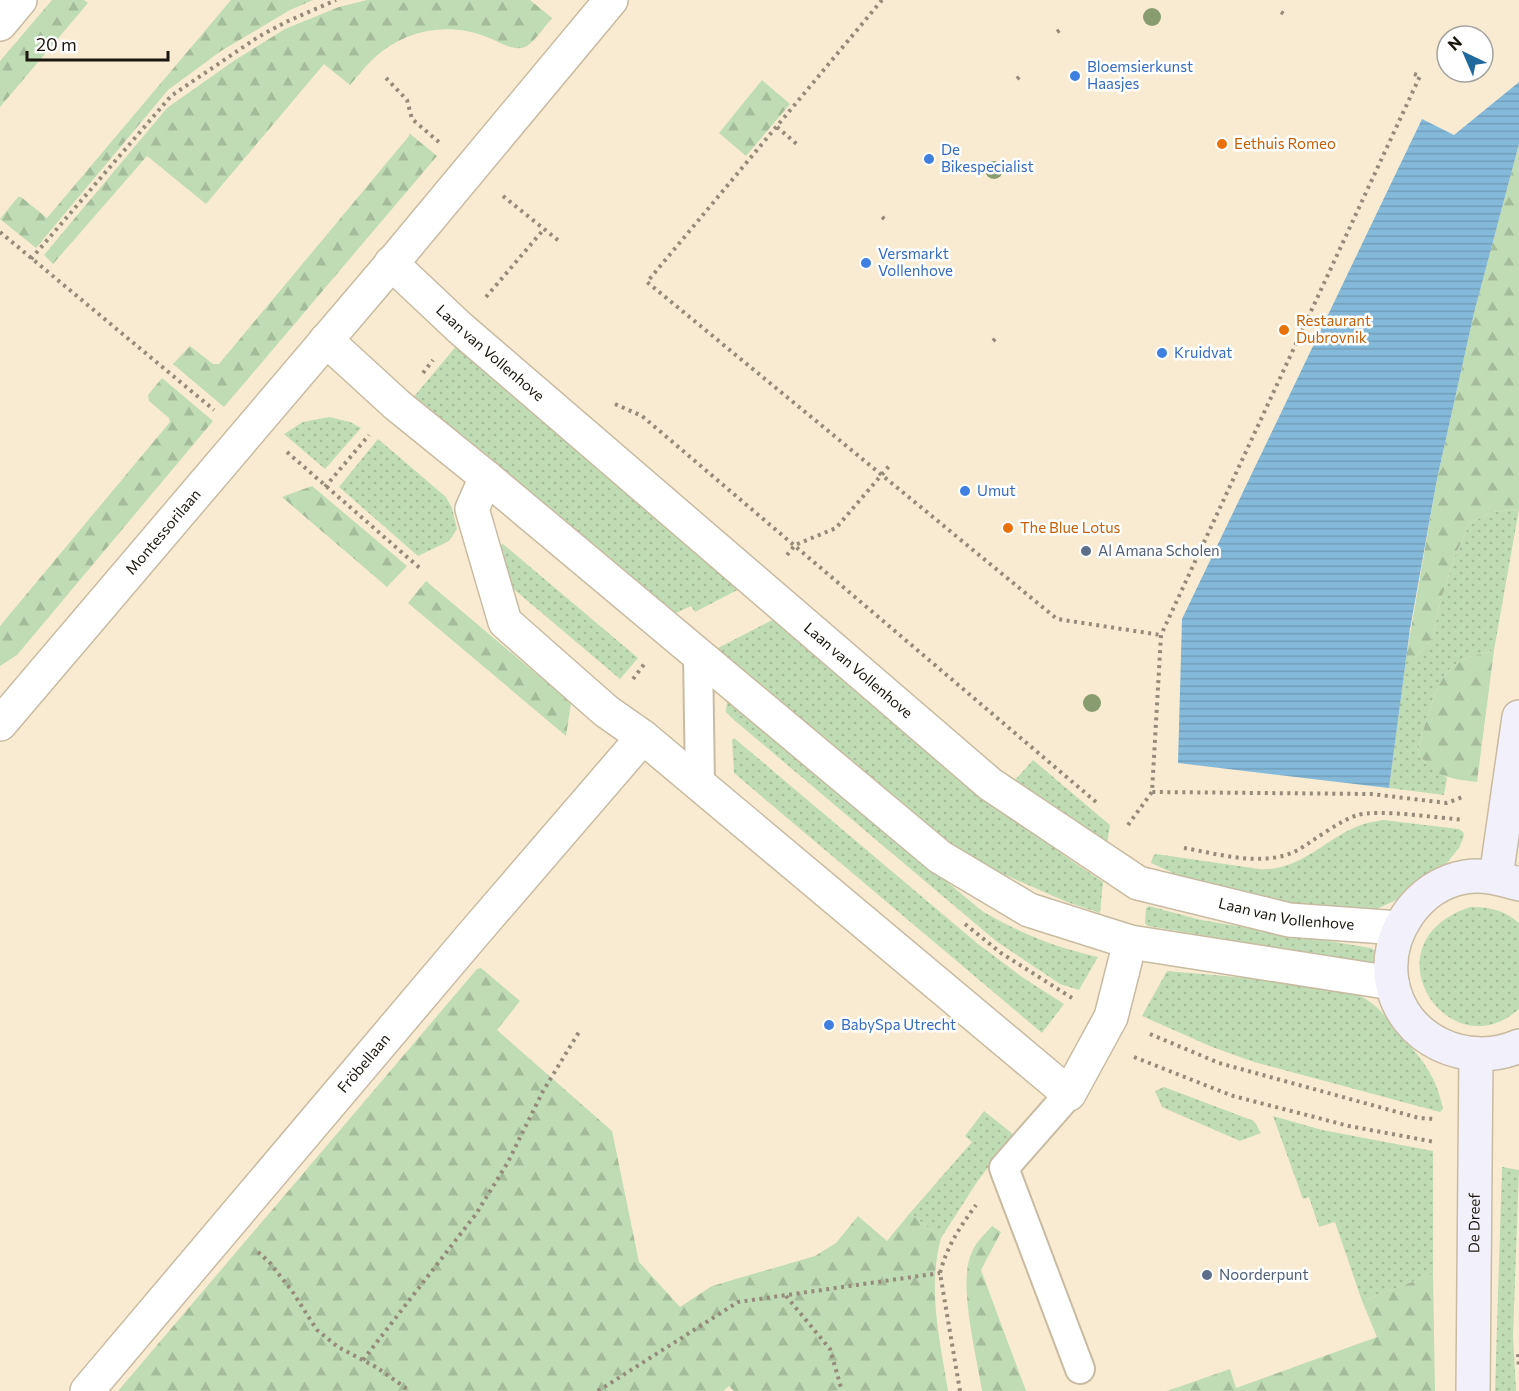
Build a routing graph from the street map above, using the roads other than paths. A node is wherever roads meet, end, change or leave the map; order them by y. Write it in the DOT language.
graph roads {
  1 [pos="20,0"];
  2 [pos="610,0"];
  3 [pos="0,24"];
  4 [pos="391,263"];
  5 [pos="326,340"];
  6 [pos="486,477"];
  7 [pos="698,654"];
  8 [pos="1519,717"];
  9 [pos="0,724"];
  10 [pos="643,737"];
  11 [pos="700,785"];
  12 [pos="1508,880"];
  13 [pos="1399,928"];
  14 [pos="1130,942"];
  15 [pos="1392,982"];
  16 [pos="1519,1046"];
  17 [pos="1476,1056"];
  18 [pos="1069,1094"];
  19 [pos="1080,1369"];
  20 [pos="87,1391"];
  21 [pos="1473,1391"];
  1 -- 3 [label="street"];
  2 -- 4 [label="street"];
  4 -- 5 [label="street"];
  4 -- 13 [label="street, Laan van Vollenhove"];
  5 -- 6 [label="street"];
  5 -- 9 [label="street, Montessorilaan"];
  6 -- 7 [label="street"];
  6 -- 10 [label="street"];
  7 -- 11 [label="lane"];
  7 -- 14 [label="street"];
  8 -- 12 [label="main road"];
  10 -- 11 [label="street"];
  10 -- 20 [label="street, Fröbellaan"];
  11 -- 18 [label="street"];
  12 -- 13 [label="main road"];
  13 -- 15 [label="main road"];
  14 -- 15 [label="street"];
  14 -- 18 [label="street"];
  15 -- 17 [label="main road"];
  16 -- 17 [label="main road"];
  17 -- 21 [label="main road, De Dreef"];
  18 -- 19 [label="lane"];
}
